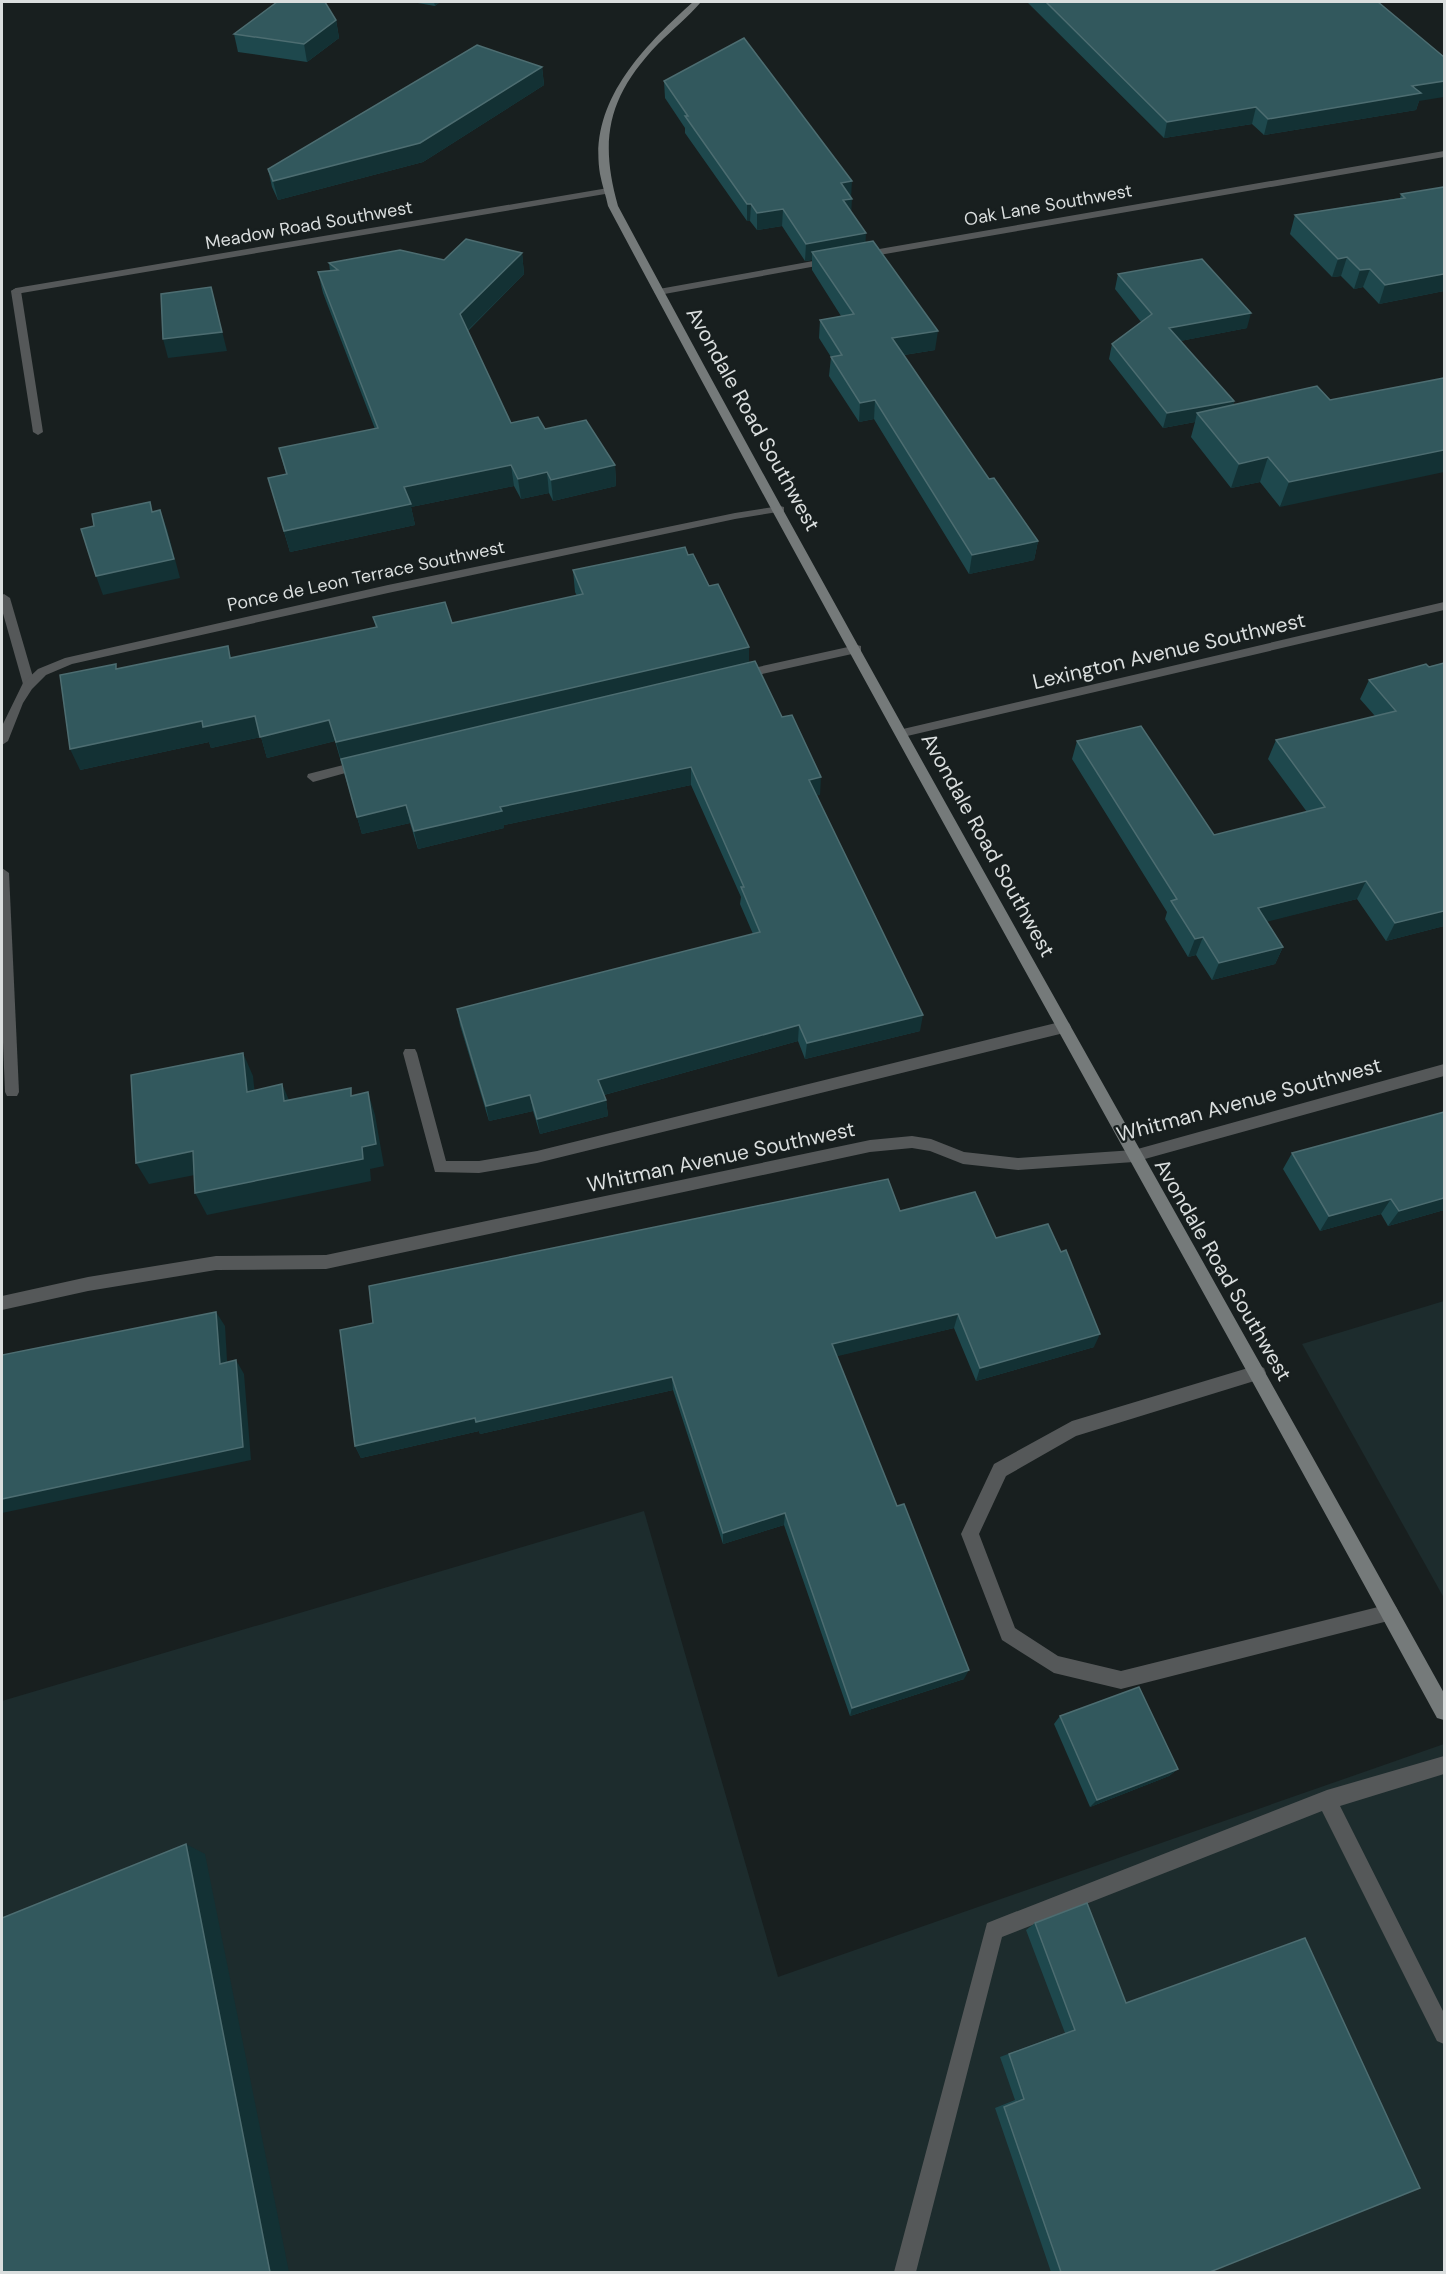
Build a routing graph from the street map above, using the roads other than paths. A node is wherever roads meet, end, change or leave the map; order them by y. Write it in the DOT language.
graph roads {
  1 [pos="697,2"];
  2 [pos="1444,154"];
  3 [pos="608,191"];
  4 [pos="856,256"];
  5 [pos="844,258"];
  6 [pos="659,292"];
  7 [pos="38,432"];
  8 [pos="780,509"];
  9 [pos="4,598"];
  10 [pos="1444,606"];
  11 [pos="857,649"];
  12 [pos="722,679"];
  13 [pos="29,684"];
  14 [pos="903,733"];
  15 [pos="2,741"];
  16 [pos="381,760"];
  17 [pos="313,777"];
  18 [pos="2,873"];
  19 [pos="1064,1028"];
  20 [pos="410,1053"];
  21 [pos="1444,1070"];
  22 [pos="12,1092"];
  23 [pos="1134,1156"];
  24 [pos="2,1304"];
  25 [pos="1258,1372"];
  26 [pos="1390,1613"];
  27 [pos="1444,1711"];
  28 [pos="1444,1765"];
  29 [pos="1327,1800"];
  30 [pos="1444,2034"];
  31 [pos="905,2272"];
  1 -- 3 [label="street, Avondale Road Southwest"];
  2 -- 4 [label="street, Oak Lane Southwest"];
  3 -- 6 [label="street, Avondale Road Southwest"];
  3 -- 7 [label="street, Meadow Road Southwest"];
  5 -- 6 [label="street"];
  6 -- 8 [label="street, Avondale Road Southwest"];
  8 -- 11 [label="street, Avondale Road Southwest"];
  8 -- 13 [label="street, Ponce de Leon Terrace Southwest"];
  9 -- 13 [label="street"];
  10 -- 14 [label="street, Lexington Avenue Southwest"];
  11 -- 12 [label="street"];
  11 -- 14 [label="street, Avondale Road Southwest"];
  13 -- 15 [label="street, Ponce de Leon Terrace Southwest"];
  14 -- 19 [label="street, Avondale Road Southwest"];
  16 -- 17 [label="street"];
  18 -- 22 [label="street"];
  19 -- 20 [label="street"];
  19 -- 23 [label="street, Avondale Road Southwest"];
  21 -- 23 [label="street, Whitman Avenue Southwest"];
  23 -- 24 [label="street, Whitman Avenue Southwest"];
  23 -- 25 [label="street, Avondale Road Southwest"];
  25 -- 26 [label="street, Avondale Road Southwest"];
  25 -- 26 [label="street"];
  26 -- 27 [label="street, Avondale Road Southwest"];
  28 -- 29 [label="street"];
  29 -- 30 [label="street"];
  29 -- 31 [label="street"];
}
